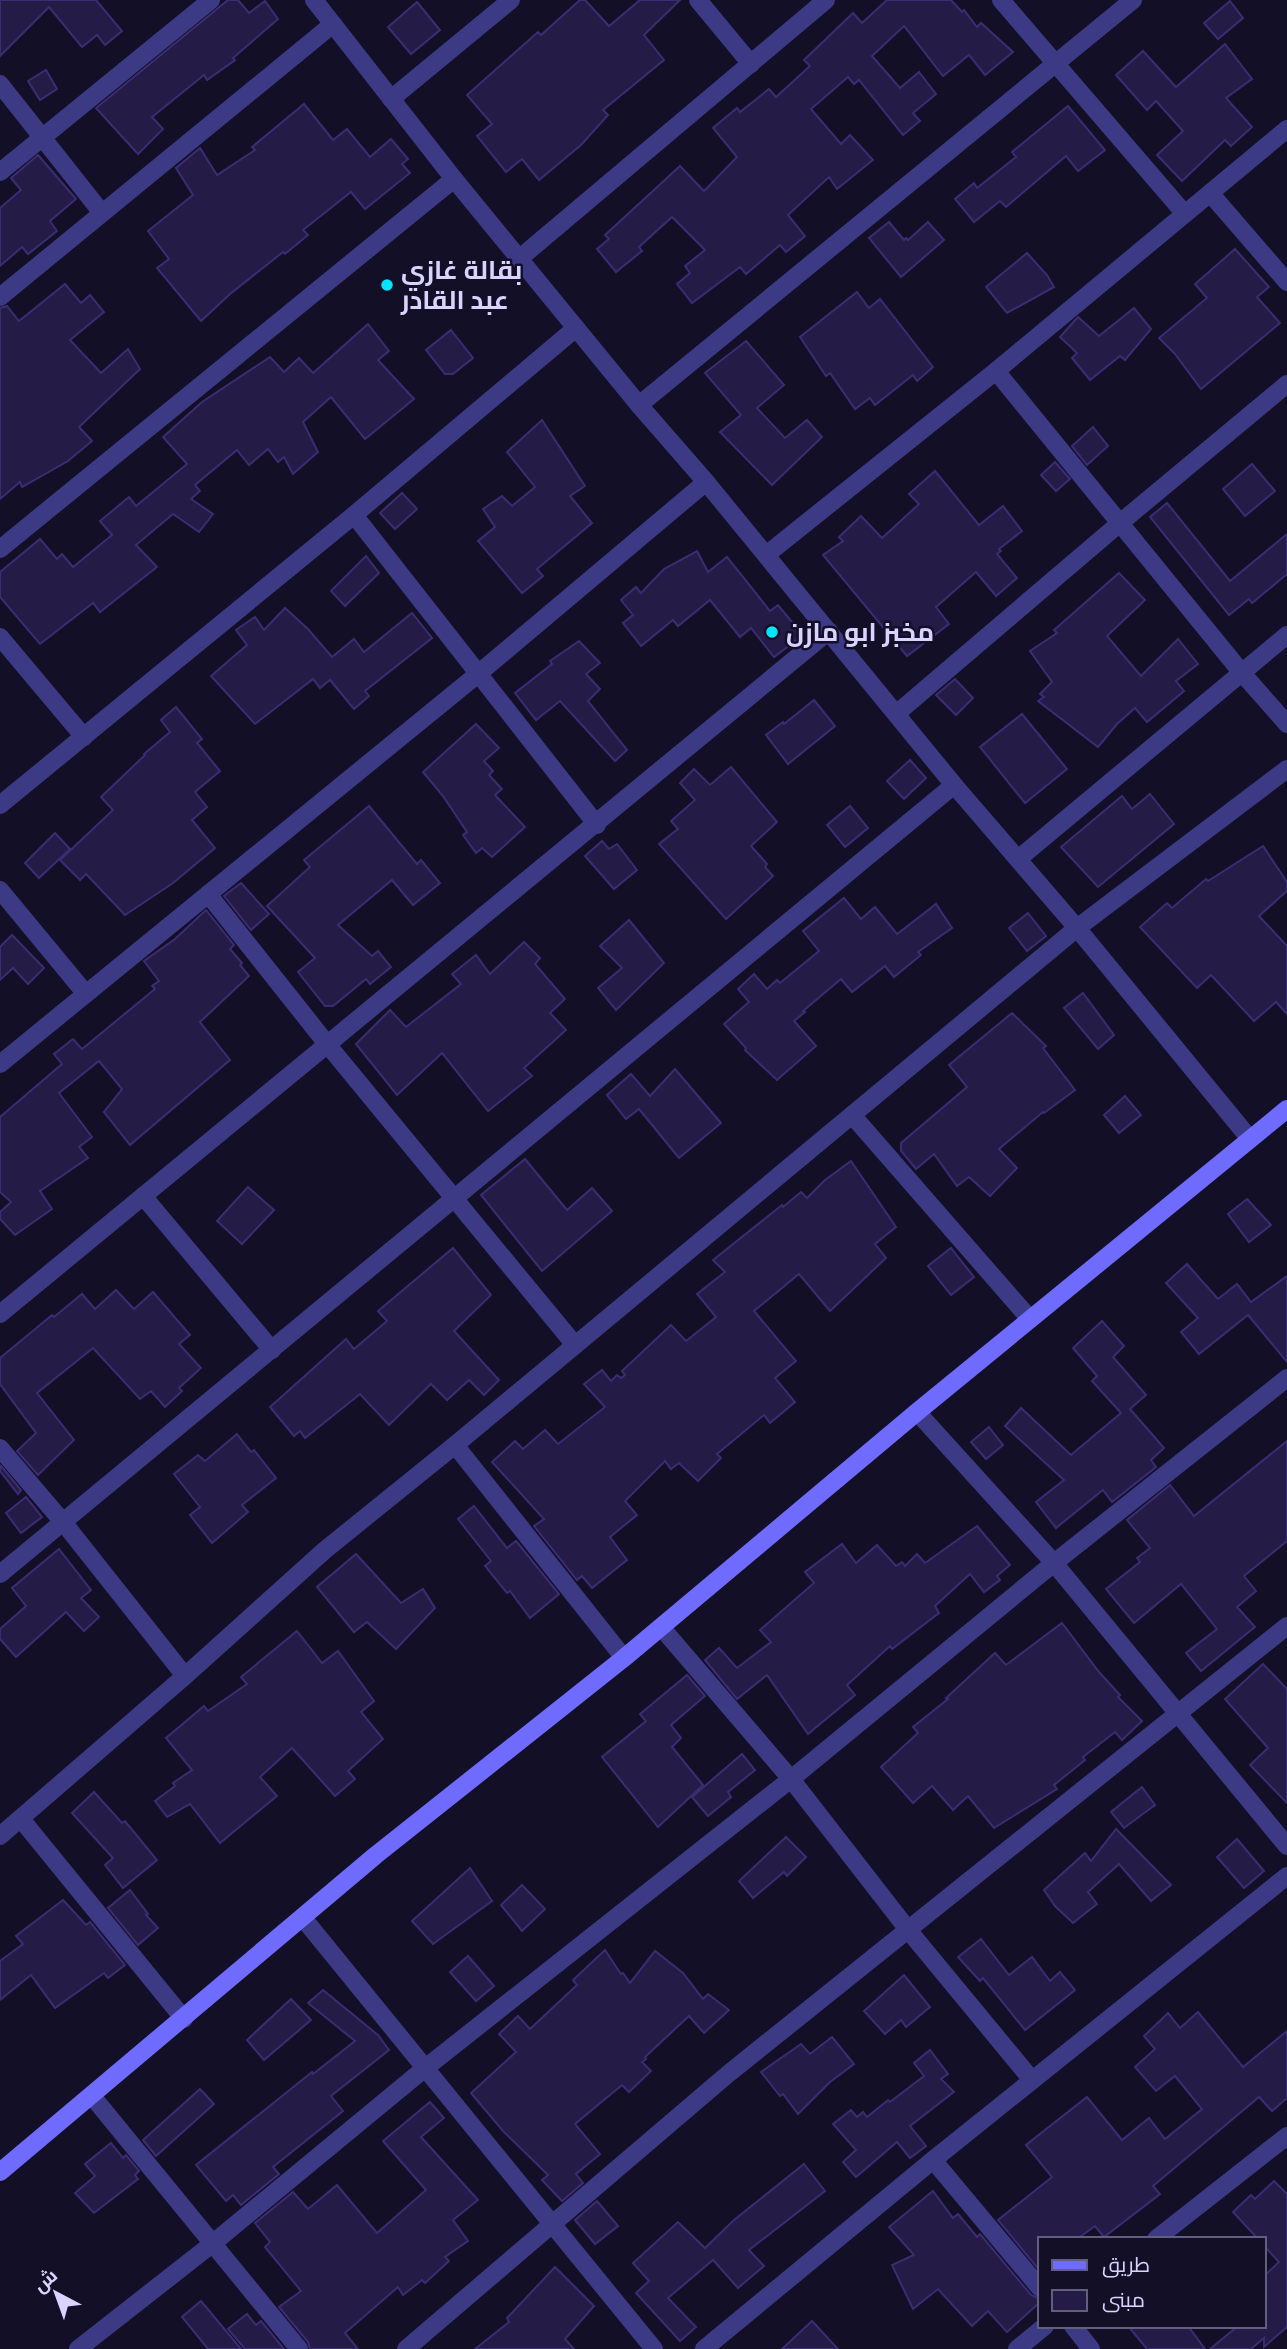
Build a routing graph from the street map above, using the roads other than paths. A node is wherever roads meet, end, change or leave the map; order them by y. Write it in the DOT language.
graph roads {
  1 [pos="211,0"];
  2 [pos="314,0"];
  3 [pos="511,0"];
  4 [pos="698,0"];
  5 [pos="826,0"];
  6 [pos="1001,0"];
  7 [pos="1133,0"];
  8 [pos="333,24"];
  9 [pos="751,64"];
  10 [pos="1057,64"];
  11 [pos="0,84"];
  12 [pos="391,99"];
  13 [pos="1287,129"];
  14 [pos="42,137"];
  15 [pos="0,172"];
  16 [pos="454,179"];
  17 [pos="1210,193"];
  18 [pos="102,213"];
  19 [pos="1185,214"];
  20 [pos="520,258"];
  21 [pos="1287,282"];
  22 [pos="0,296"];
  23 [pos="576,328"];
  24 [pos="996,371"];
  25 [pos="1287,384"];
  26 [pos="639,405"];
  27 [pos="706,482"];
  28 [pos="354,516"];
  29 [pos="1120,523"];
  30 [pos="0,549"];
  31 [pos="766,555"];
  32 [pos="829,631"];
  33 [pos="1287,635"];
  34 [pos="0,637"];
  35 [pos="1242,673"];
  36 [pos="478,674"];
  37 [pos="896,714"];
  38 [pos="1287,724"];
  39 [pos="84,737"];
  40 [pos="1287,769"];
  41 [pos="954,785"];
  42 [pos="0,805"];
  43 [pos="597,825"];
  44 [pos="1018,859"];
  45 [pos="0,890"];
  46 [pos="208,894"];
  47 [pos="1077,928"];
  48 [pos="86,994"];
  49 [pos="327,1044"];
  50 [pos="0,1064"];
  51 [pos="1287,1109"];
  52 [pos="852,1115"];
  53 [pos="1250,1139"];
  54 [pos="143,1196"];
  55 [pos="455,1199"];
  56 [pos="0,1314"];
  57 [pos="1030,1319"];
  58 [pos="575,1345"];
  59 [pos="272,1350"];
  60 [pos="1287,1378"];
  61 [pos="918,1412"];
  62 [pos="455,1445"];
  63 [pos="0,1448"];
  64 [pos="62,1522"];
  65 [pos="1054,1563"];
  66 [pos="0,1574"];
  67 [pos="1287,1626"];
  68 [pos="661,1627"];
  69 [pos="624,1658"];
  70 [pos="185,1675"];
  71 [pos="1178,1714"];
  72 [pos="791,1779"];
  73 [pos="21,1819"];
  74 [pos="0,1836"];
  75 [pos="1287,1846"];
  76 [pos="1287,1876"];
  77 [pos="303,1919"];
  78 [pos="909,1930"];
  79 [pos="184,2019"];
  80 [pos="425,2069"];
  81 [pos="1032,2080"];
  82 [pos="92,2096"];
  83 [pos="1287,2136"];
  84 [pos="933,2160"];
  85 [pos="0,2172"];
  86 [pos="551,2223"];
  87 [pos="1159,2237"];
  88 [pos="212,2244"];
  89 [pos="1038,2286"];
  90 [pos="1043,2328"];
  91 [pos="1075,2328"];
  92 [pos="78,2349"];
  93 [pos="299,2349"];
  94 [pos="406,2349"];
  95 [pos="654,2349"];
  96 [pos="704,2349"];
  97 [pos="1017,2349"];
  98 [pos="1091,2349"];
  1 -- 14 [label="street"];
  2 -- 8 [label="street"];
  3 -- 12 [label="street"];
  4 -- 9 [label="street"];
  5 -- 9 [label="street"];
  6 -- 10 [label="street"];
  7 -- 10 [label="street"];
  8 -- 12 [label="street"];
  8 -- 18 [label="street"];
  9 -- 20 [label="street"];
  10 -- 19 [label="street"];
  10 -- 26 [label="street"];
  11 -- 14 [label="street"];
  12 -- 16 [label="street"];
  13 -- 17 [label="street"];
  14 -- 15 [label="street"];
  14 -- 18 [label="street"];
  16 -- 20 [label="street"];
  16 -- 30 [label="street"];
  17 -- 19 [label="street"];
  17 -- 21 [label="street"];
  18 -- 22 [label="street"];
  19 -- 24 [label="street"];
  20 -- 23 [label="street"];
  23 -- 26 [label="street"];
  23 -- 28 [label="street"];
  24 -- 29 [label="street"];
  24 -- 31 [label="street"];
  25 -- 29 [label="street"];
  26 -- 27 [label="street"];
  27 -- 31 [label="street"];
  27 -- 36 [label="street"];
  28 -- 36 [label="street"];
  28 -- 39 [label="street"];
  29 -- 35 [label="street"];
  29 -- 37 [label="street"];
  31 -- 32 [label="street"];
  32 -- 37 [label="street"];
  32 -- 43 [label="street"];
  33 -- 35 [label="street"];
  34 -- 39 [label="street"];
  35 -- 38 [label="street"];
  35 -- 44 [label="street"];
  36 -- 43 [label="street"];
  36 -- 46 [label="street"];
  37 -- 41 [label="street"];
  39 -- 42 [label="street"];
  40 -- 47 [label="street"];
  41 -- 44 [label="street"];
  41 -- 55 [label="street"];
  43 -- 49 [label="street"];
  44 -- 47 [label="street"];
  45 -- 48 [label="street"];
  46 -- 48 [label="street"];
  46 -- 49 [label="street"];
  47 -- 52 [label="street"];
  47 -- 53 [label="street"];
  48 -- 50 [label="street"];
  49 -- 54 [label="street"];
  49 -- 55 [label="street"];
  51 -- 53 [label="main road"];
  52 -- 57 [label="street"];
  52 -- 58 [label="street"];
  53 -- 57 [label="main road"];
  54 -- 56 [label="street"];
  54 -- 59 [label="street"];
  55 -- 58 [label="street"];
  55 -- 59 [label="street"];
  57 -- 61 [label="main road"];
  58 -- 62 [label="street"];
  59 -- 64 [label="street"];
  60 -- 65 [label="street"];
  61 -- 65 [label="street"];
  61 -- 68 [label="main road"];
  62 -- 69 [label="street"];
  62 -- 70 [label="street"];
  63 -- 64 [label="street"];
  64 -- 66 [label="street"];
  64 -- 70 [label="street"];
  65 -- 71 [label="street"];
  65 -- 72 [label="street"];
  67 -- 71 [label="street"];
  68 -- 69 [label="main road"];
  68 -- 72 [label="street"];
  69 -- 77 [label="main road"];
  70 -- 73 [label="street"];
  71 -- 75 [label="street"];
  71 -- 78 [label="street"];
  72 -- 78 [label="street"];
  72 -- 80 [label="street"];
  73 -- 74 [label="street"];
  73 -- 79 [label="street"];
  76 -- 81 [label="street"];
  77 -- 79 [label="main road"];
  77 -- 80 [label="street"];
  78 -- 81 [label="street"];
  78 -- 86 [label="street"];
  79 -- 82 [label="main road"];
  80 -- 86 [label="street"];
  80 -- 88 [label="street"];
  81 -- 84 [label="street"];
  82 -- 85 [label="main road"];
  82 -- 88 [label="street"];
  83 -- 87 [label="street"];
  84 -- 89 [label="street"];
  84 -- 96 [label="street"];
  86 -- 94 [label="street"];
  86 -- 95 [label="street"];
  88 -- 92 [label="street"];
  88 -- 93 [label="street"];
  90 -- 97 [label="street"];
  91 -- 98 [label="street"];
}
